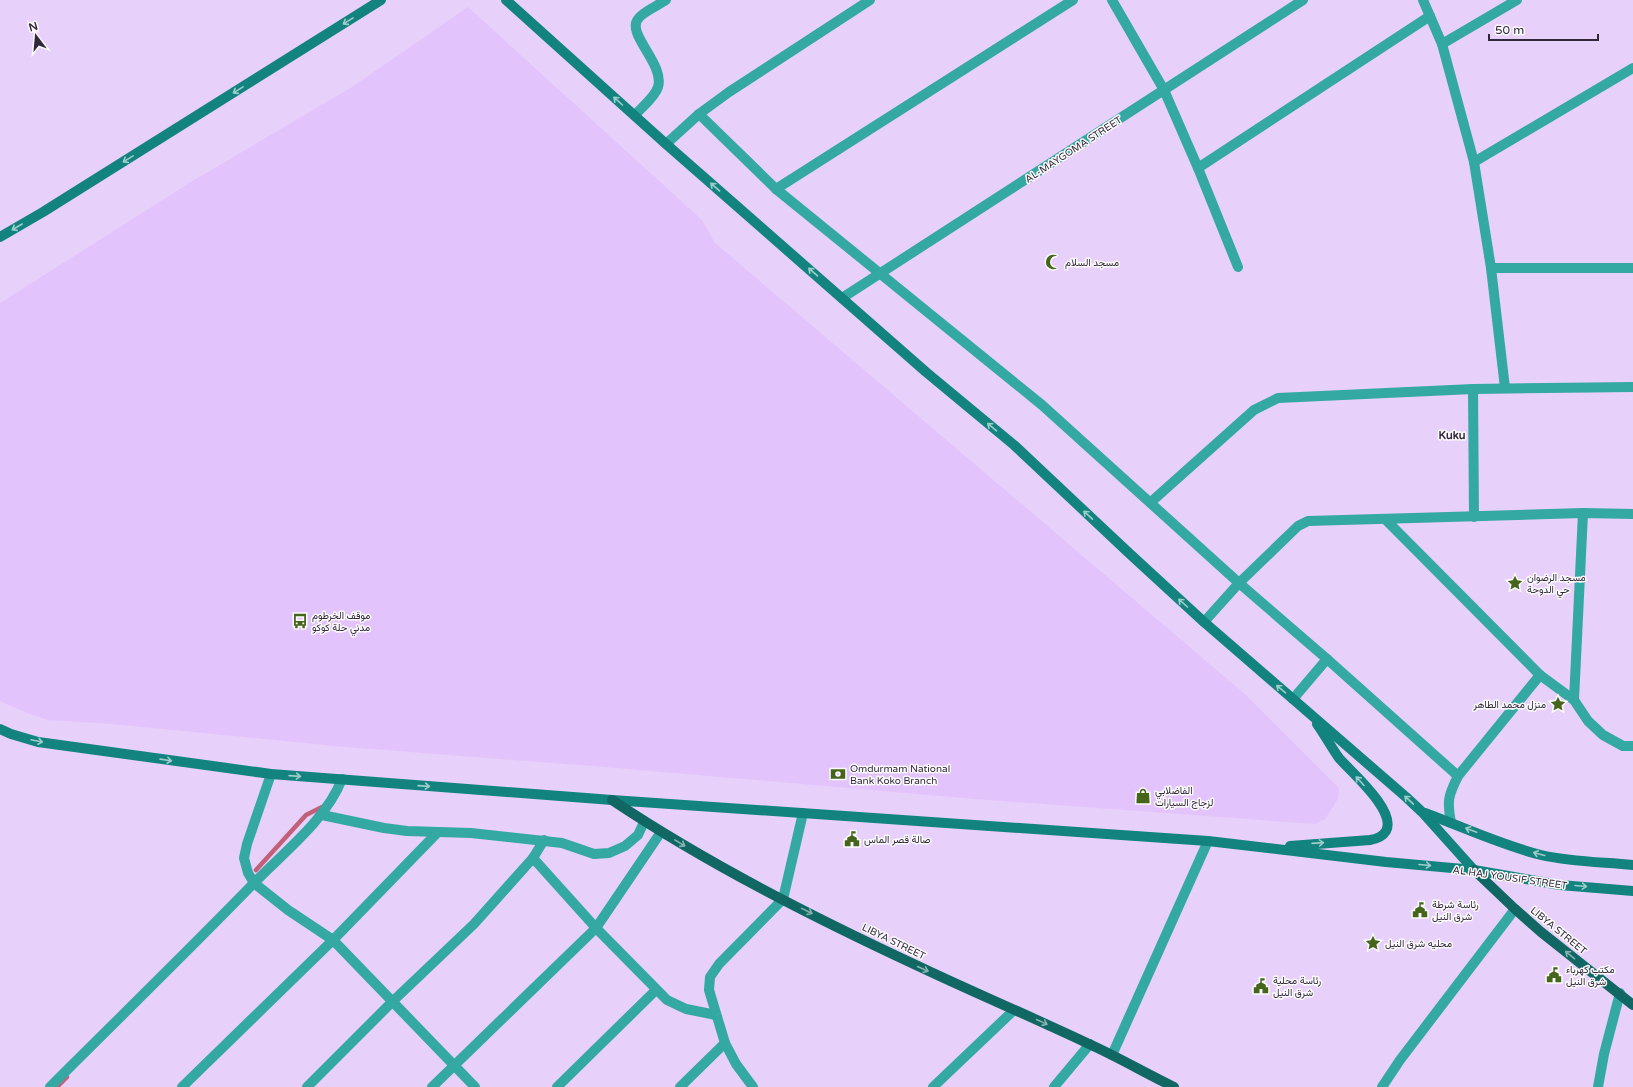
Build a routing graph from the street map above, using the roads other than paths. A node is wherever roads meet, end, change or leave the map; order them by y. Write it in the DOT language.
graph roads {
  1 [pos="382,0"];
  2 [pos="506,0"];
  3 [pos="666,0"];
  4 [pos="870,0"];
  5 [pos="1074,0"];
  6 [pos="1112,0"];
  7 [pos="1303,0"];
  8 [pos="1423,0"];
  9 [pos="1517,0"];
  10 [pos="514,4"];
  11 [pos="1430,16"];
  12 [pos="1442,44"];
  13 [pos="1633,68"];
  14 [pos="1164,90"];
  15 [pos="699,114"];
  16 [pos="634,115"];
  17 [pos="666,144"];
  18 [pos="1474,162"];
  19 [pos="1198,168"];
  20 [pos="776,189"];
  21 [pos="0,237"];
  22 [pos="1238,267"];
  23 [pos="1491,268"];
  24 [pos="1633,268"];
  25 [pos="880,274"];
  26 [pos="842,298"];
  27 [pos="1633,387"];
  28 [pos="1505,388"];
  29 [pos="1473,389"];
  30 [pos="1151,502"];
  31 [pos="1583,513"];
  32 [pos="1633,514"];
  33 [pos="1474,517"];
  34 [pos="1385,519"];
  35 [pos="1240,583"];
  36 [pos="1204,622"];
  37 [pos="1327,659"];
  38 [pos="1540,675"];
  39 [pos="1293,699"];
  40 [pos="1574,700"];
  41 [pos="1311,714"];
  42 [pos="0,729"];
  43 [pos="1633,746"];
  44 [pos="271,774"];
  45 [pos="1458,776"];
  46 [pos="342,779"];
  47 [pos="612,800"];
  48 [pos="803,812"];
  49 [pos="1422,812"];
  50 [pos="322,815"];
  51 [pos="644,822"];
  52 [pos="1451,823"];
  53 [pos="661,832"];
  54 [pos="438,833"];
  55 [pos="544,840"];
  56 [pos="1208,841"];
  57 [pos="1266,848"];
  58 [pos="533,858"];
  59 [pos="1633,865"];
  60 [pos="1474,870"];
  61 [pos="254,883"];
  62 [pos="1633,891"];
  63 [pos="783,900"];
  64 [pos="1515,909"];
  65 [pos="596,928"];
  66 [pos="334,940"];
  67 [pos="656,990"];
  68 [pos="1620,993"];
  69 [pos="393,1001"];
  70 [pos="1633,1005"];
  71 [pos="1014,1010"];
  72 [pos="716,1015"];
  73 [pos="725,1043"];
  74 [pos="1090,1044"];
  75 [pos="1112,1055"];
  76 [pos="454,1065"];
  77 [pos="50,1087"];
  78 [pos="182,1087"];
  79 [pos="307,1087"];
  80 [pos="432,1087"];
  81 [pos="475,1087"];
  82 [pos="557,1087"];
  83 [pos="680,1087"];
  84 [pos="753,1087"];
  85 [pos="933,1087"];
  86 [pos="1054,1087"];
  87 [pos="1174,1087"];
  88 [pos="1382,1087"];
  89 [pos="1598,1087"];
  1 -- 21 [label="main road, one-way"];
  2 -- 10 [label="main road"];
  3 -- 16 [label="street"];
  4 -- 15 [label="street"];
  5 -- 20 [label="street"];
  6 -- 14 [label="street"];
  7 -- 14 [label="street, AL-MAYGOMA STREET"];
  8 -- 11 [label="street"];
  9 -- 12 [label="street"];
  16 -- 10 [label="main road, one-way"];
  11 -- 12 [label="street"];
  11 -- 19 [label="street"];
  12 -- 18 [label="street"];
  13 -- 18 [label="street"];
  14 -- 19 [label="street"];
  14 -- 25 [label="street, AL-MAYGOMA STREET"];
  15 -- 17 [label="street"];
  15 -- 20 [label="street"];
  16 -- 17 [label="main road"];
  26 -- 17 [label="main road, one-way"];
  18 -- 23 [label="street"];
  19 -- 22 [label="street"];
  20 -- 25 [label="street"];
  23 -- 24 [label="street"];
  23 -- 28 [label="street"];
  25 -- 26 [label="street, AL-MAYGOMA STREET"];
  25 -- 30 [label="street"];
  36 -- 26 [label="main road, one-way"];
  27 -- 28 [label="street"];
  28 -- 29 [label="street"];
  29 -- 30 [label="street"];
  29 -- 33 [label="street"];
  30 -- 35 [label="street"];
  31 -- 32 [label="street"];
  31 -- 33 [label="street"];
  31 -- 40 [label="street"];
  33 -- 34 [label="street"];
  34 -- 35 [label="street"];
  34 -- 38 [label="street"];
  35 -- 36 [label="street"];
  35 -- 37 [label="street"];
  39 -- 36 [label="main road, one-way"];
  37 -- 39 [label="street"];
  37 -- 45 [label="street"];
  38 -- 40 [label="street"];
  38 -- 45 [label="street"];
  39 -- 41 [label="main road"];
  40 -- 43 [label="street"];
  49 -- 41 [label="main road, one-way"];
  57 -- 41 [label="main road, one-way"];
  42 -- 44 [label="main road, one-way"];
  44 -- 46 [label="main road, one-way"];
  44 -- 61 [label="street"];
  45 -- 52 [label="street"];
  46 -- 47 [label="main road, one-way"];
  46 -- 50 [label="street"];
  47 -- 48 [label="main road"];
  47 -- 51 [label="main road, LIBYA STREET"];
  48 -- 56 [label="main road"];
  48 -- 63 [label="street"];
  49 -- 52 [label="main road"];
  49 -- 60 [label="main road"];
  50 -- 54 [label="street"];
  50 -- 61 [label="street"];
  51 -- 53 [label="main road, LIBYA STREET"];
  51 -- 55 [label="street"];
  59 -- 52 [label="main road, one-way"];
  53 -- 63 [label="main road, LIBYA STREET, one-way"];
  53 -- 65 [label="street"];
  54 -- 55 [label="street"];
  54 -- 66 [label="street"];
  55 -- 58 [label="street"];
  56 -- 57 [label="main road"];
  56 -- 75 [label="street"];
  57 -- 60 [label="main road, AL HAJ YOUSIF STREET, one-way"];
  58 -- 65 [label="street"];
  58 -- 69 [label="street"];
  60 -- 62 [label="main road, AL HAJ YOUSIF STREET, one-way"];
  60 -- 64 [label="main road, LIBYA STREET"];
  61 -- 66 [label="street"];
  61 -- 77 [label="street"];
  63 -- 71 [label="main road, LIBYA STREET, one-way"];
  63 -- 72 [label="street"];
  68 -- 64 [label="main road, LIBYA STREET, one-way"];
  64 -- 88 [label="street"];
  65 -- 67 [label="street"];
  65 -- 76 [label="street"];
  66 -- 69 [label="street"];
  66 -- 78 [label="street"];
  67 -- 72 [label="street"];
  67 -- 82 [label="street"];
  68 -- 70 [label="main road, LIBYA STREET"];
  68 -- 89 [label="street"];
  69 -- 76 [label="street"];
  69 -- 79 [label="street"];
  71 -- 74 [label="main road, LIBYA STREET, one-way"];
  71 -- 85 [label="street"];
  72 -- 73 [label="street"];
  73 -- 83 [label="street"];
  73 -- 84 [label="street"];
  74 -- 75 [label="main road, LIBYA STREET"];
  74 -- 86 [label="street"];
  75 -- 87 [label="main road, LIBYA STREET"];
  76 -- 80 [label="street"];
  76 -- 81 [label="street"];
}
